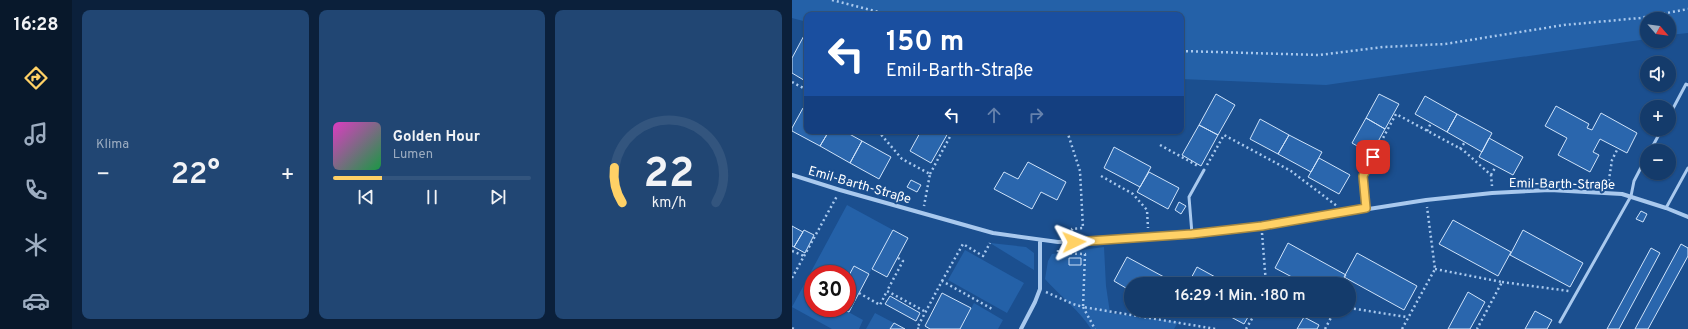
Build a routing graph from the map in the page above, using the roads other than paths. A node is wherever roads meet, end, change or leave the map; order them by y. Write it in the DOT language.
graph roads {
  1 [pos="1688,85"];
  2 [pos="1676,103"];
  3 [pos="1373,157"];
  4 [pos="1688,168"];
  5 [pos="1640,169"];
  6 [pos="1204,170"];
  7 [pos="792,175"];
  8 [pos="1631,196"];
  9 [pos="1366,208"];
  10 [pos="1666,208"];
  11 [pos="1688,217"];
  12 [pos="1192,234"];
  13 [pos="1040,240"];
  14 [pos="1560,322"];
  15 [pos="1020,329"];
  1 -- 2 [label="lane"];
  3 -- 9 [label="lane"];
  4 -- 10 [label="lane"];
  5 -- 8 [label="lane"];
  6 -- 12 [label="lane"];
  7 -- 13 [label="street, Emil-Barth-Straße"];
  8 -- 9 [label="street, Emil-Barth-Straße"];
  8 -- 10 [label="street, Emil-Barth-Straße"];
  8 -- 14 [label="lane, Emil-Barth-Straße"];
  9 -- 12 [label="street, Emil-Barth-Straße"];
  10 -- 11 [label="street, Emil-Barth-Straße"];
  12 -- 13 [label="street, Emil-Barth-Straße"];
  13 -- 15 [label="street"];
}
